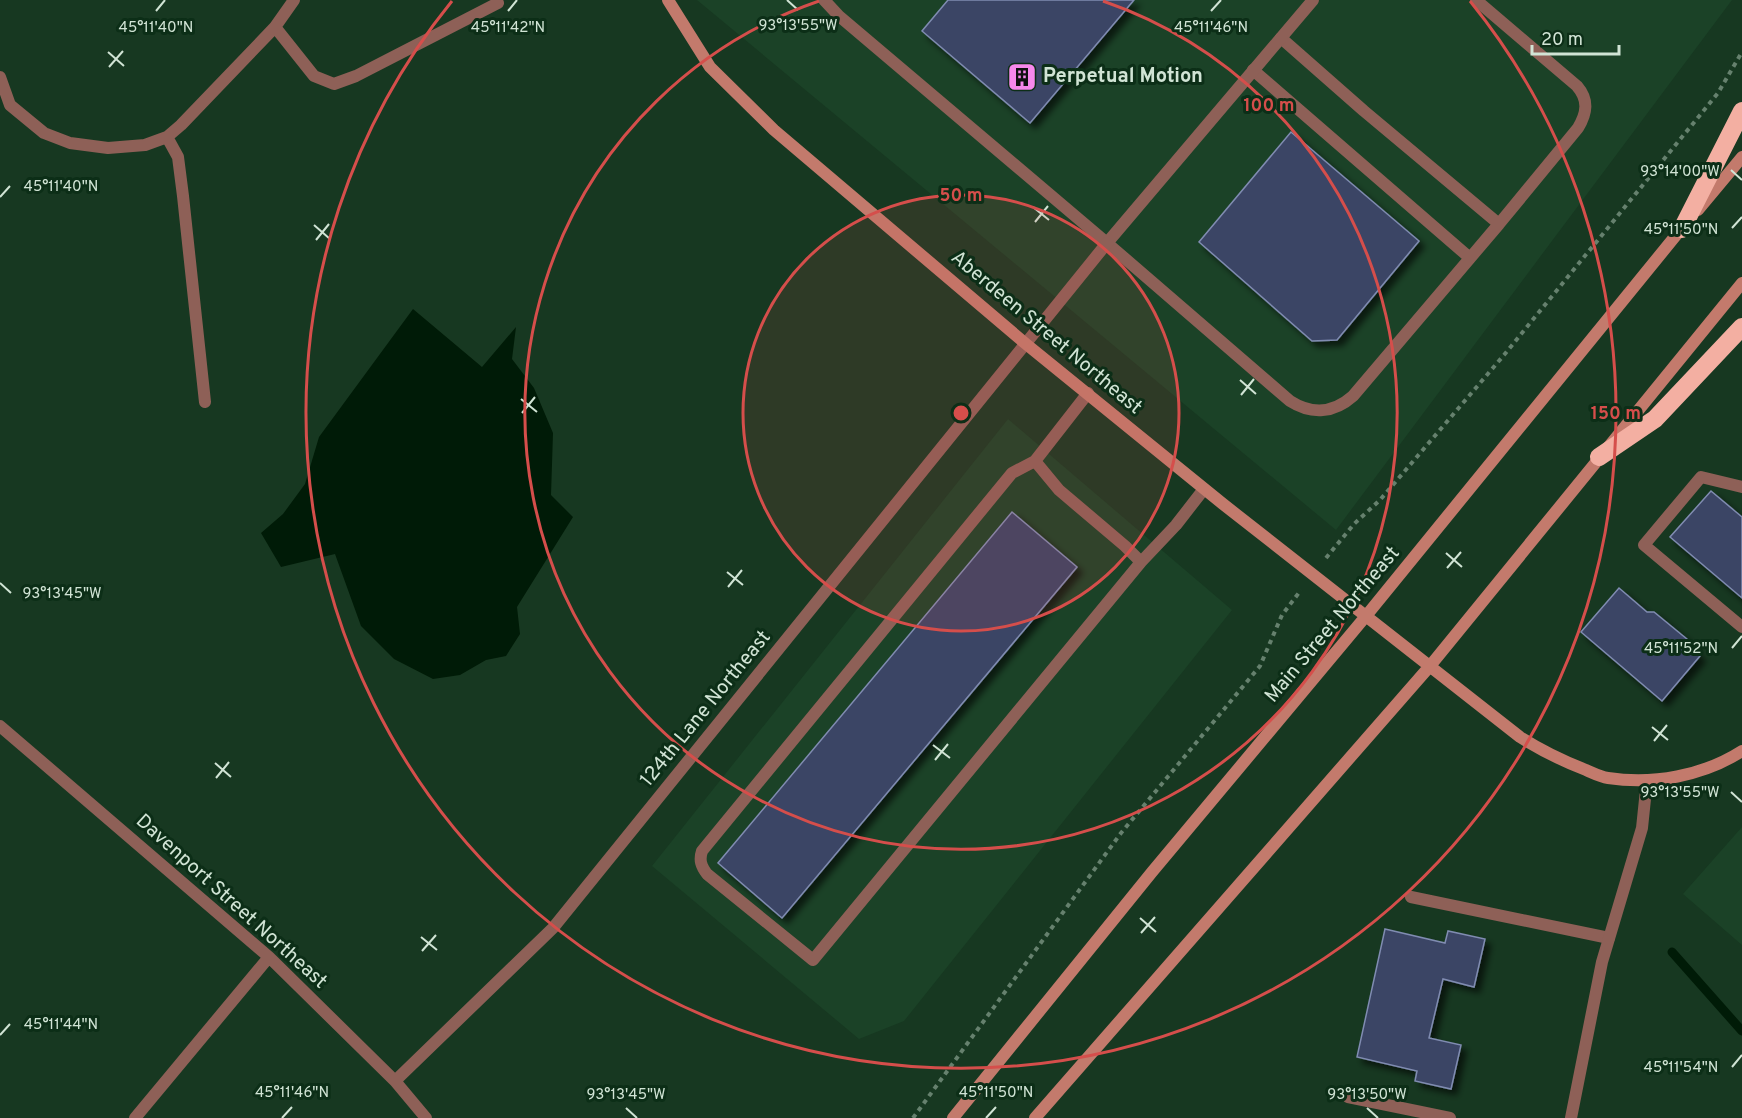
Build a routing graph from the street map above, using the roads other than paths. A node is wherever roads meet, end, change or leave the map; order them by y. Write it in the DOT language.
graph roads {
  1 [pos="294,0"];
  2 [pos="668,0"];
  3 [pos="824,0"];
  4 [pos="1313,0"];
  5 [pos="1476,0"];
  6 [pos="498,3"];
  7 [pos="275,27"];
  8 [pos="1281,38"];
  9 [pos="1253,70"];
  10 [pos="0,77"];
  11 [pos="1742,111"];
  12 [pos="167,137"];
  13 [pos="1742,157"];
  14 [pos="1499,224"];
  15 [pos="1682,229"];
  16 [pos="1107,243"];
  17 [pos="1470,258"];
  18 [pos="1742,283"];
  19 [pos="1742,327"];
  20 [pos="1026,344"];
  21 [pos="1088,393"];
  22 [pos="205,402"];
  23 [pos="1599,457"];
  24 [pos="1035,461"];
  25 [pos="1742,487"];
  26 [pos="1204,489"];
  27 [pos="1141,562"];
  28 [pos="1366,616"];
  29 [pos="1742,627"];
  30 [pos="1430,666"];
  31 [pos="0,726"];
  32 [pos="1742,751"];
  33 [pos="1647,780"];
  34 [pos="1411,897"];
  35 [pos="1609,938"];
  36 [pos="268,957"];
  37 [pos="395,1081"];
  38 [pos="1348,1097"];
  39 [pos="135,1118"];
  40 [pos="426,1118"];
  41 [pos="953,1118"];
  42 [pos="1035,1118"];
  43 [pos="1446,1118"];
  44 [pos="1570,1118"];
  1 -- 7 [label="street"];
  2 -- 20 [label="main road, Aberdeen Street Northeast"];
  3 -- 16 [label="street"];
  4 -- 8 [label="street, 124th Lane Northeast"];
  5 -- 14 [label="street"];
  6 -- 7 [label="street"];
  7 -- 12 [label="street"];
  8 -- 9 [label="street, 124th Lane Northeast"];
  8 -- 14 [label="street"];
  9 -- 16 [label="street, 124th Lane Northeast"];
  9 -- 17 [label="street"];
  10 -- 12 [label="street"];
  11 -- 15 [label="highway"];
  12 -- 22 [label="street"];
  13 -- 15 [label="main road, Main Street Northeast"];
  14 -- 17 [label="street"];
  15 -- 28 [label="main road, Main Street Northeast"];
  16 -- 17 [label="street"];
  16 -- 20 [label="street, 124th Lane Northeast"];
  18 -- 23 [label="main road"];
  19 -- 23 [label="highway"];
  20 -- 21 [label="main road, Aberdeen Street Northeast"];
  20 -- 37 [label="street, 124th Lane Northeast"];
  21 -- 24 [label="street"];
  21 -- 26 [label="main road, Aberdeen Street Northeast"];
  23 -- 30 [label="main road"];
  24 -- 27 [label="street"];
  24 -- 27 [label="street"];
  25 -- 29 [label="street"];
  26 -- 27 [label="street"];
  26 -- 28 [label="main road, Aberdeen Street Northeast"];
  28 -- 30 [label="main road, Aberdeen Street Northeast"];
  28 -- 41 [label="main road, Main Street Northeast"];
  30 -- 33 [label="main road, Aberdeen Street Northeast"];
  30 -- 42 [label="main road"];
  31 -- 36 [label="street, Davenport Street Northeast"];
  32 -- 33 [label="main road, Aberdeen Street Northeast"];
  33 -- 35 [label="street"];
  34 -- 35 [label="street"];
  35 -- 44 [label="street"];
  36 -- 37 [label="street, Davenport Street Northeast"];
  36 -- 39 [label="street"];
  37 -- 40 [label="street, Davenport Street Northeast"];
  38 -- 43 [label="street"];
}
